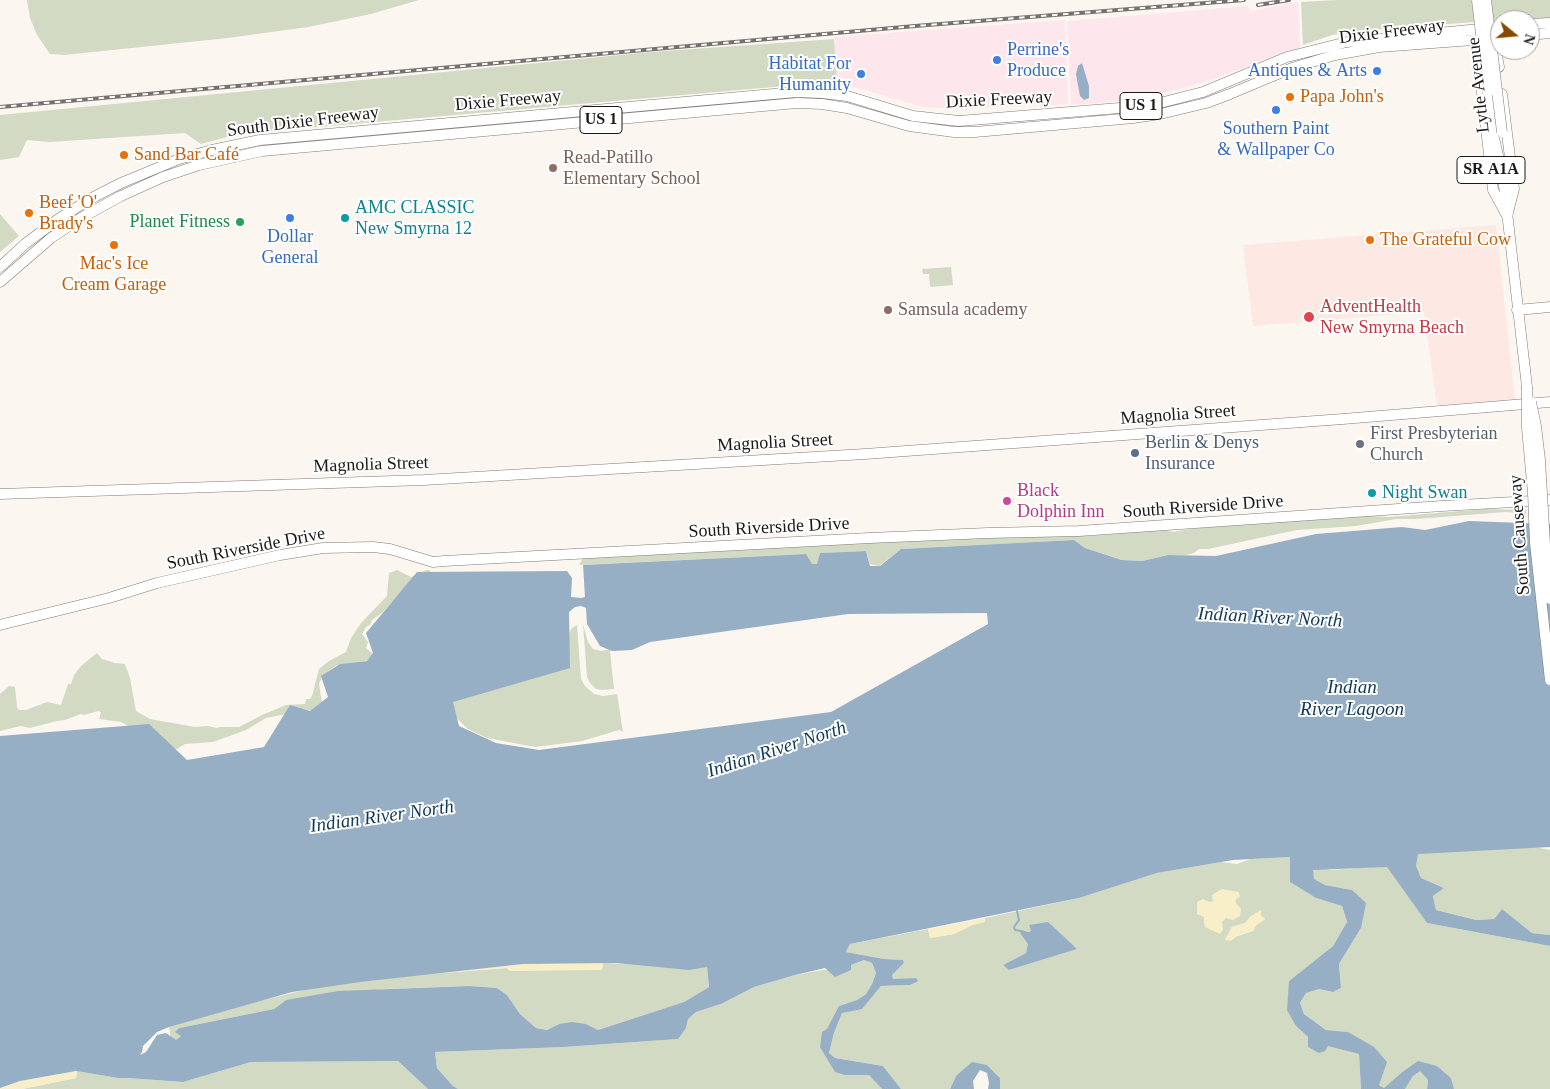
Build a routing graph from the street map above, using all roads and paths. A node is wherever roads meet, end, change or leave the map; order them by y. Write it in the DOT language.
graph roads {
  1 [pos="1477,0"];
  2 [pos="1486,0"];
  3 [pos="1490,28"];
  4 [pos="1481,29"];
  5 [pos="1490,35"];
  6 [pos="1476,39"];
  7 [pos="1490,40"];
  8 [pos="1498,60"];
  9 [pos="403,126"];
  10 [pos="1497,133"];
  11 [pos="404,138"];
  12 [pos="1507,216"];
  13 [pos="0,266"];
  14 [pos="0,282"];
  15 [pos="1550,308"];
  16 [pos="1517,310"];
  17 [pos="1527,387"];
  18 [pos="1550,402"];
  19 [pos="0,494"];
  20 [pos="1550,500"];
  21 [pos="1550,599"];
  22 [pos="0,625"];
  23 [pos="1550,680"];
  1 -- 10 [label="main road, Lytle Avenue, bridge"];
  2 -- 10 [label="main road, Lytle Avenue, bridge"];
  3 -- 4 [label="main road, Dixie Freeway / US 1"];
  4 -- 5 [label="main road"];
  4 -- 6 [label="main road"];
  4 -- 9 [label="main road, Dixie Freeway / US 1"];
  6 -- 7 [label="main road, Dixie Freeway / US 1"];
  6 -- 11 [label="main road, Dixie Freeway / US 1"];
  6 -- 12 [label="main road, SR A1A"];
  8 -- 12 [label="main road, SR A1A"];
  9 -- 13 [label="main road, South Dixie Freeway / US 1"];
  10 -- 12 [label="main road, Lytle Avenue"];
  11 -- 14 [label="main road, South Dixie Freeway / US 1"];
  12 -- 16 [label="main road, Lytle Avenue / SR A1A"];
  15 -- 16 [label="main road"];
  16 -- 17 [label="main road, South Causeway / SR A1A"];
  17 -- 21 [label="main road, South Causeway / SR A1A, bridge"];
  17 -- 23 [label="main road, South Causeway / SR A1A, bridge"];
  18 -- 19 [label="main road, Magnolia Street"];
  20 -- 22 [label="main road, South Riverside Drive"];
}
